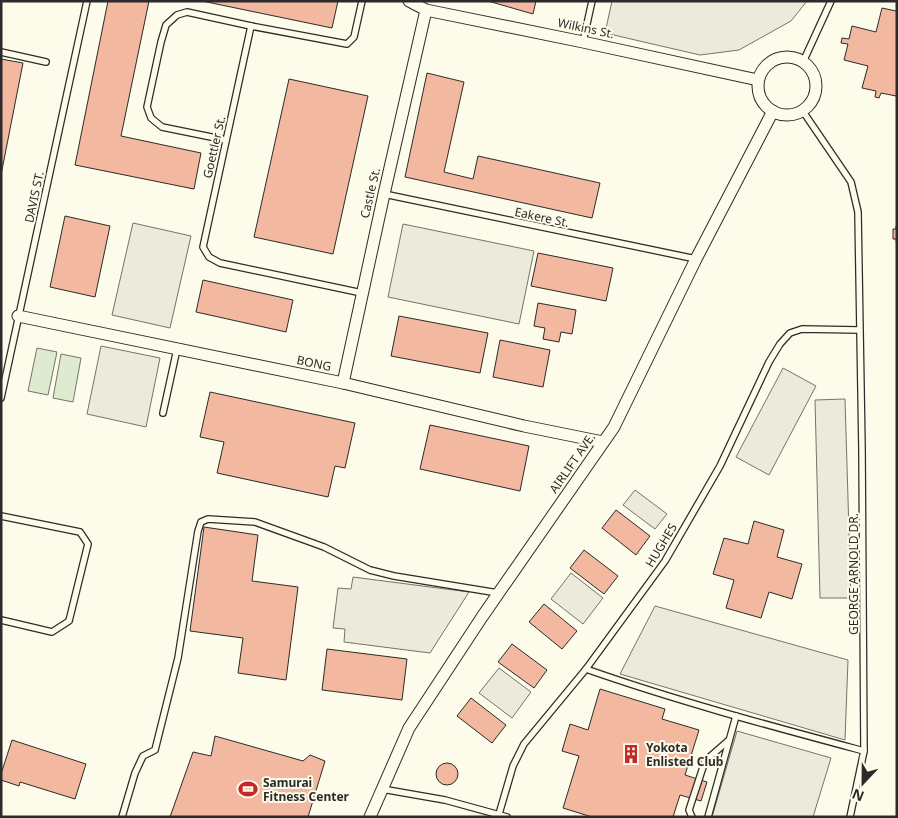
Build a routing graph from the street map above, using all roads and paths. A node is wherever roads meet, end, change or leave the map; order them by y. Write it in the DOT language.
graph roads {
  1 [pos="88,1"];
  2 [pos="362,1"];
  3 [pos="409,1"];
  4 [pos="592,1"];
  5 [pos="831,1"];
  6 [pos="426,10"];
  7 [pos="251,26"];
  8 [pos="583,42"];
  9 [pos="1,52"];
  10 [pos="46,62"];
  11 [pos="803,62"];
  12 [pos="758,80"];
  13 [pos="802,110"];
  14 [pos="773,111"];
  15 [pos="226,140"];
  16 [pos="384,194"];
  17 [pos="696,259"];
  18 [pos="362,292"];
  19 [pos="18,316"];
  20 [pos="859,330"];
  21 [pos="178,349"];
  22 [pos="343,383"];
  23 [pos="1,398"];
  24 [pos="163,413"];
  25 [pos="603,442"];
  26 [pos="1,516"];
  27 [pos="498,594"];
  28 [pos="1,620"];
  29 [pos="586,669"];
  30 [pos="736,716"];
  31 [pos="730,739"];
  32 [pos="864,751"];
  33 [pos="382,788"];
  34 [pos="499,814"];
  35 [pos="122,817"];
  36 [pos="370,817"];
  37 [pos="507,817"];
  38 [pos="692,817"];
  39 [pos="708,817"];
  40 [pos="850,817"];
  1 -- 19 [label="lane, DAVIS ST."];
  2 -- 7 [label="lane"];
  3 -- 6 [label="street, Wilkins St."];
  4 -- 8 [label="lane"];
  5 -- 11 [label="lane"];
  6 -- 8 [label="street, Wilkins St."];
  6 -- 16 [label="street, Castle St."];
  7 -- 15 [label="lane, Goettler St."];
  7 -- 15 [label="lane"];
  8 -- 12 [label="street, Wilkins St."];
  9 -- 10 [label="lane"];
  11 -- 12 [label="street"];
  11 -- 13 [label="street"];
  12 -- 14 [label="street"];
  13 -- 14 [label="street"];
  13 -- 20 [label="lane, GEORGE ARNOLD DR."];
  14 -- 17 [label="street, AIRLIFT AVE."];
  15 -- 18 [label="lane, Goettler St."];
  16 -- 17 [label="lane, Eakere St."];
  16 -- 18 [label="street, Castle St."];
  17 -- 25 [label="street, AIRLIFT AVE."];
  18 -- 22 [label="street, Castle St."];
  19 -- 21 [label="street, BONG"];
  19 -- 23 [label="lane, DAVIS ST."];
  20 -- 29 [label="lane, HUGHES"];
  20 -- 32 [label="lane, GEORGE ARNOLD DR."];
  21 -- 22 [label="street, BONG"];
  21 -- 24 [label="lane"];
  22 -- 25 [label="street, BONG"];
  25 -- 27 [label="street, AIRLIFT AVE."];
  26 -- 28 [label="lane"];
  27 -- 33 [label="street, AIRLIFT AVE."];
  27 -- 35 [label="lane"];
  29 -- 30 [label="lane"];
  29 -- 34 [label="lane, HUGHES"];
  30 -- 31 [label="lane"];
  30 -- 32 [label="lane"];
  31 -- 38 [label="lane"];
  31 -- 39 [label="lane"];
  32 -- 40 [label="lane, GEORGE ARNOLD DR."];
  33 -- 34 [label="lane"];
  33 -- 36 [label="street, AIRLIFT AVE."];
  34 -- 37 [label="lane"];
}
